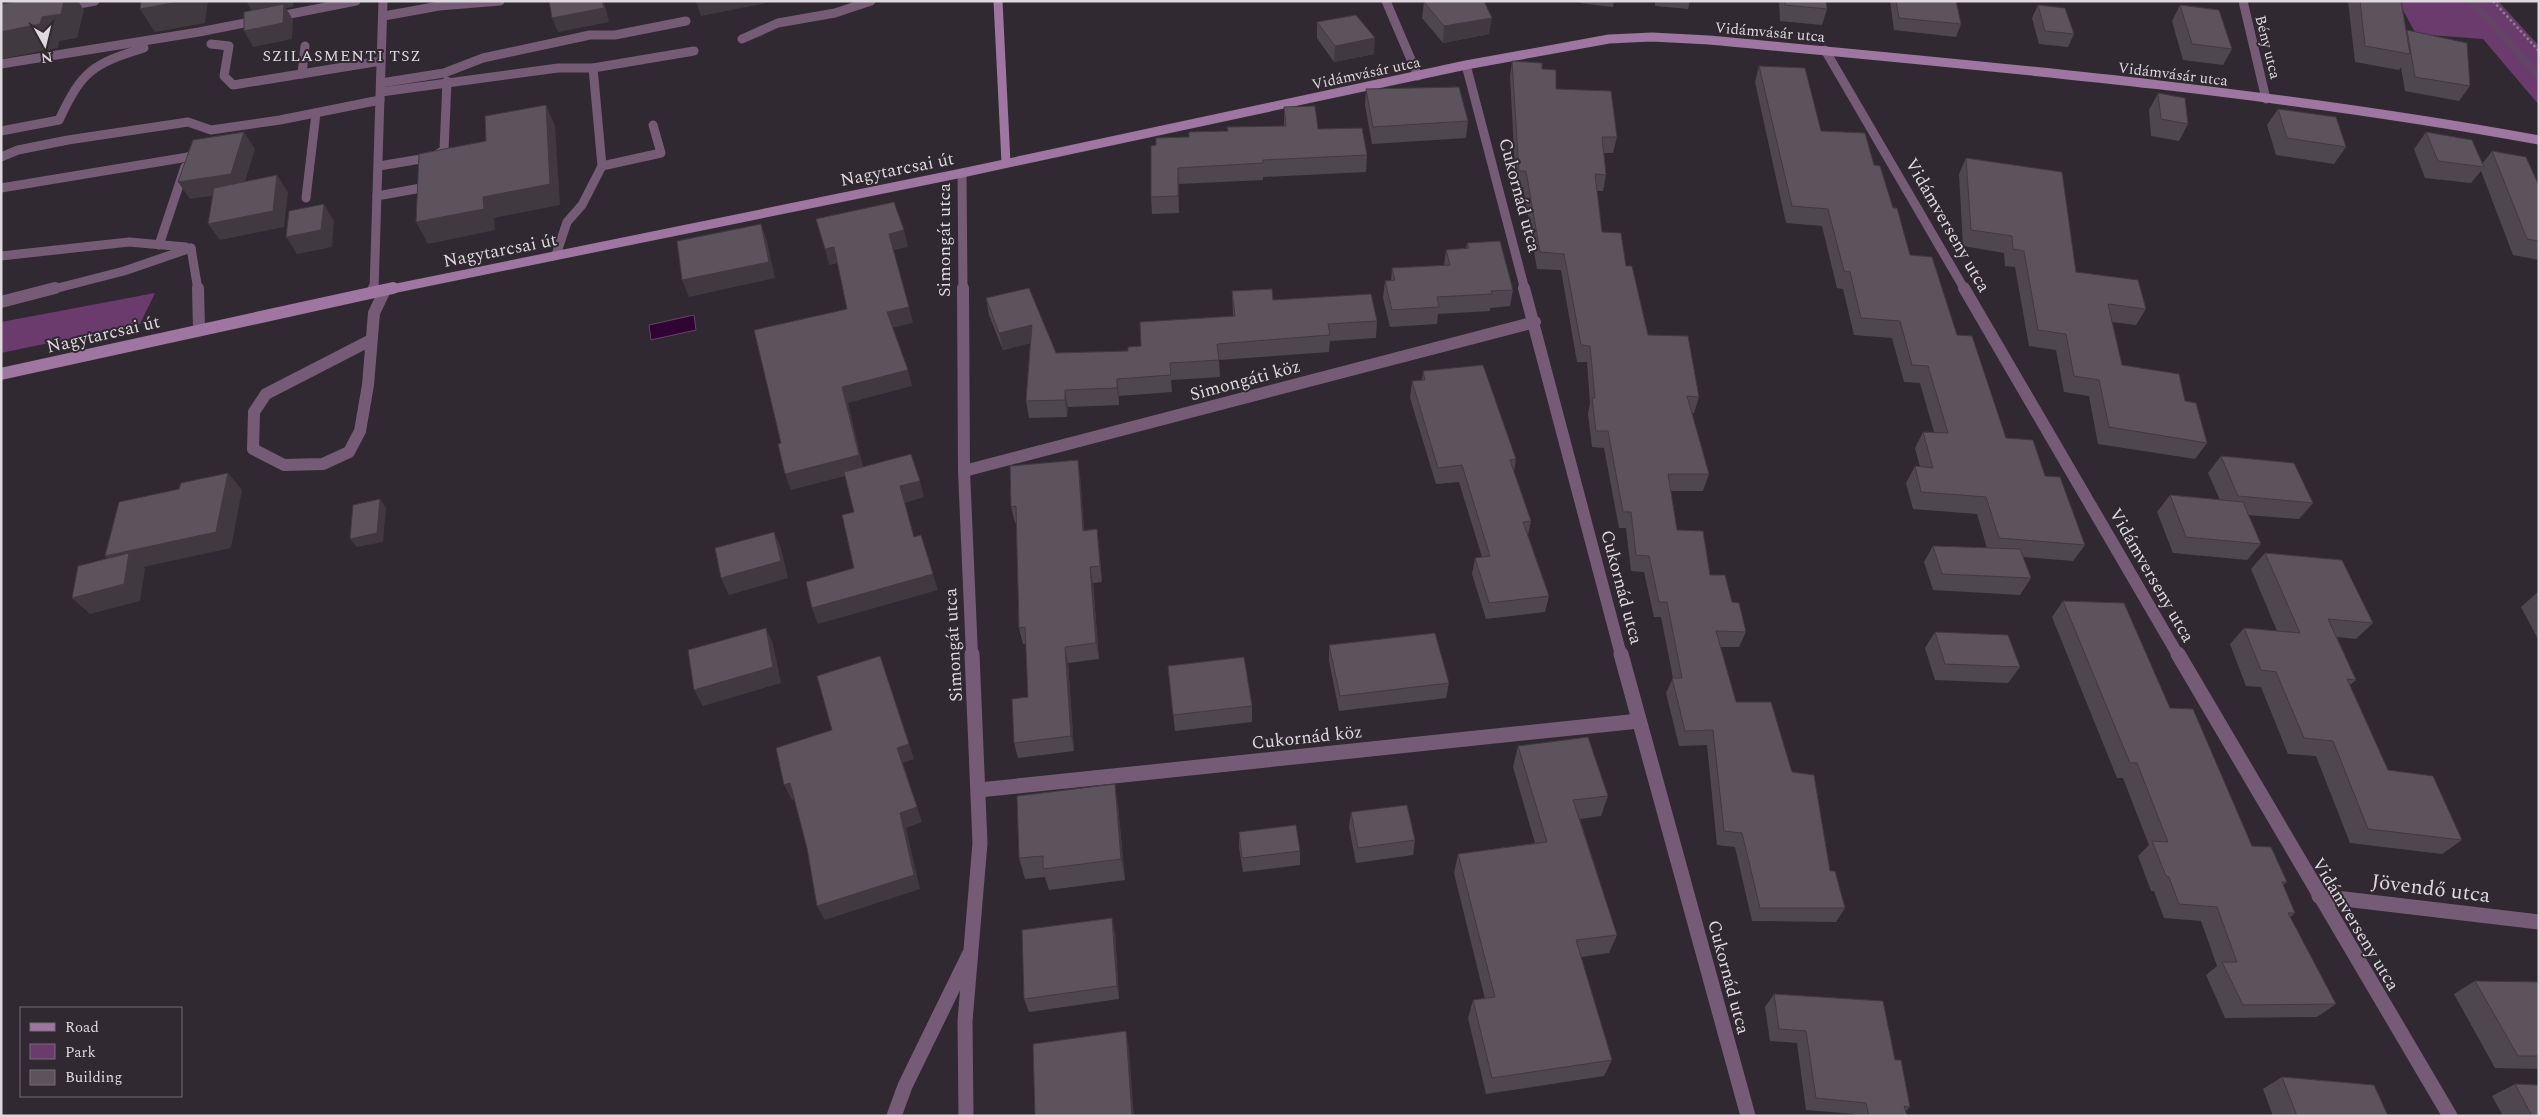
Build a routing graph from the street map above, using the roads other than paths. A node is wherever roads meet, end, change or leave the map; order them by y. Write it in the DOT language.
graph roads {
  1 [pos="95,1"];
  2 [pos="356,1"];
  3 [pos="383,1"];
  4 [pos="500,1"];
  5 [pos="872,1"];
  6 [pos="998,1"];
  7 [pos="1386,1"];
  8 [pos="2243,1"];
  9 [pos="50,10"];
  10 [pos="384,16"];
  11 [pos="686,21"];
  12 [pos="199,32"];
  13 [pos="742,39"];
  14 [pos="211,44"];
  15 [pos="305,46"];
  16 [pos="1825,50"];
  17 [pos="694,51"];
  18 [pos="381,61"];
  19 [pos="1,64"];
  20 [pos="1466,65"];
  21 [pos="593,68"];
  22 [pos="302,74"];
  23 [pos="1418,76"];
  24 [pos="447,81"];
  25 [pos="380,92"];
  26 [pos="2266,99"];
  27 [pos="316,113"];
  28 [pos="280,120"];
  29 [pos="653,126"];
  30 [pos="1,131"];
  31 [pos="2539,140"];
  32 [pos="1,157"];
  33 [pos="188,158"];
  34 [pos="1006,163"];
  35 [pos="378,166"];
  36 [pos="602,166"];
  37 [pos="962,173"];
  38 [pos="1,188"];
  39 [pos="421,188"];
  40 [pos="377,196"];
  41 [pos="306,198"];
  42 [pos="159,245"];
  43 [pos="190,248"];
  44 [pos="556,255"];
  45 [pos="1,256"];
  46 [pos="379,291"];
  47 [pos="1,302"];
  48 [pos="1535,322"];
  49 [pos="199,329"];
  50 [pos="371,340"];
  51 [pos="1,374"];
  52 [pos="964,471"];
  53 [pos="1639,721"];
  54 [pos="979,790"];
  55 [pos="2319,896"];
  56 [pos="2539,922"];
  57 [pos="969,955"];
  58 [pos="894,1116"];
  59 [pos="966,1116"];
  60 [pos="1748,1116"];
  61 [pos="2450,1116"];
  1 -- 9 [label="street"];
  2 -- 12 [label="street"];
  3 -- 10 [label="street"];
  4 -- 10 [label="street"];
  5 -- 13 [label="street"];
  6 -- 34 [label="main road"];
  7 -- 23 [label="street"];
  8 -- 26 [label="street, Bény utca"];
  10 -- 18 [label="street"];
  11 -- 25 [label="street"];
  12 -- 19 [label="street"];
  12 -- 30 [label="street"];
  14 -- 22 [label="street"];
  15 -- 22 [label="street"];
  16 -- 20 [label="main road, Vidámvásár utca"];
  16 -- 26 [label="main road, Vidámvásár utca"];
  16 -- 55 [label="street, Vidámverseny utca"];
  17 -- 21 [label="street"];
  18 -- 22 [label="street"];
  18 -- 25 [label="street"];
  20 -- 23 [label="main road, Vidámvásár utca"];
  20 -- 48 [label="street, Cukornád utca"];
  21 -- 24 [label="street"];
  21 -- 36 [label="street"];
  23 -- 34 [label="main road, Vidámvásár utca"];
  24 -- 25 [label="street"];
  24 -- 35 [label="street"];
  25 -- 27 [label="street"];
  25 -- 35 [label="street"];
  26 -- 31 [label="main road, Vidámvásár utca"];
  27 -- 28 [label="street"];
  27 -- 41 [label="street"];
  28 -- 32 [label="street"];
  28 -- 33 [label="street"];
  29 -- 36 [label="street"];
  33 -- 38 [label="street"];
  33 -- 42 [label="street"];
  34 -- 37 [label="main road, Nagytarcsai út"];
  35 -- 40 [label="street"];
  36 -- 44 [label="street"];
  37 -- 44 [label="main road, Nagytarcsai út"];
  37 -- 52 [label="street, Simongát utca"];
  39 -- 40 [label="street"];
  40 -- 46 [label="street"];
  42 -- 43 [label="street"];
  42 -- 45 [label="street"];
  43 -- 47 [label="street"];
  43 -- 49 [label="street"];
  44 -- 46 [label="main road, Nagytarcsai út"];
  46 -- 49 [label="main road, Nagytarcsai út"];
  46 -- 50 [label="street"];
  48 -- 52 [label="street, Simongáti köz"];
  48 -- 53 [label="street, Cukornád utca"];
  49 -- 51 [label="main road, Nagytarcsai út"];
  50 -- 50 [label="street"];
  52 -- 54 [label="street, Simongát utca"];
  53 -- 54 [label="street, Cukornád köz"];
  53 -- 60 [label="street, Cukornád utca"];
  54 -- 57 [label="street, Simongát utca"];
  55 -- 56 [label="street, Jövendő utca"];
  55 -- 61 [label="street, Vidámverseny utca"];
  57 -- 58 [label="street"];
  57 -- 59 [label="street, Simongát utca"];
}
